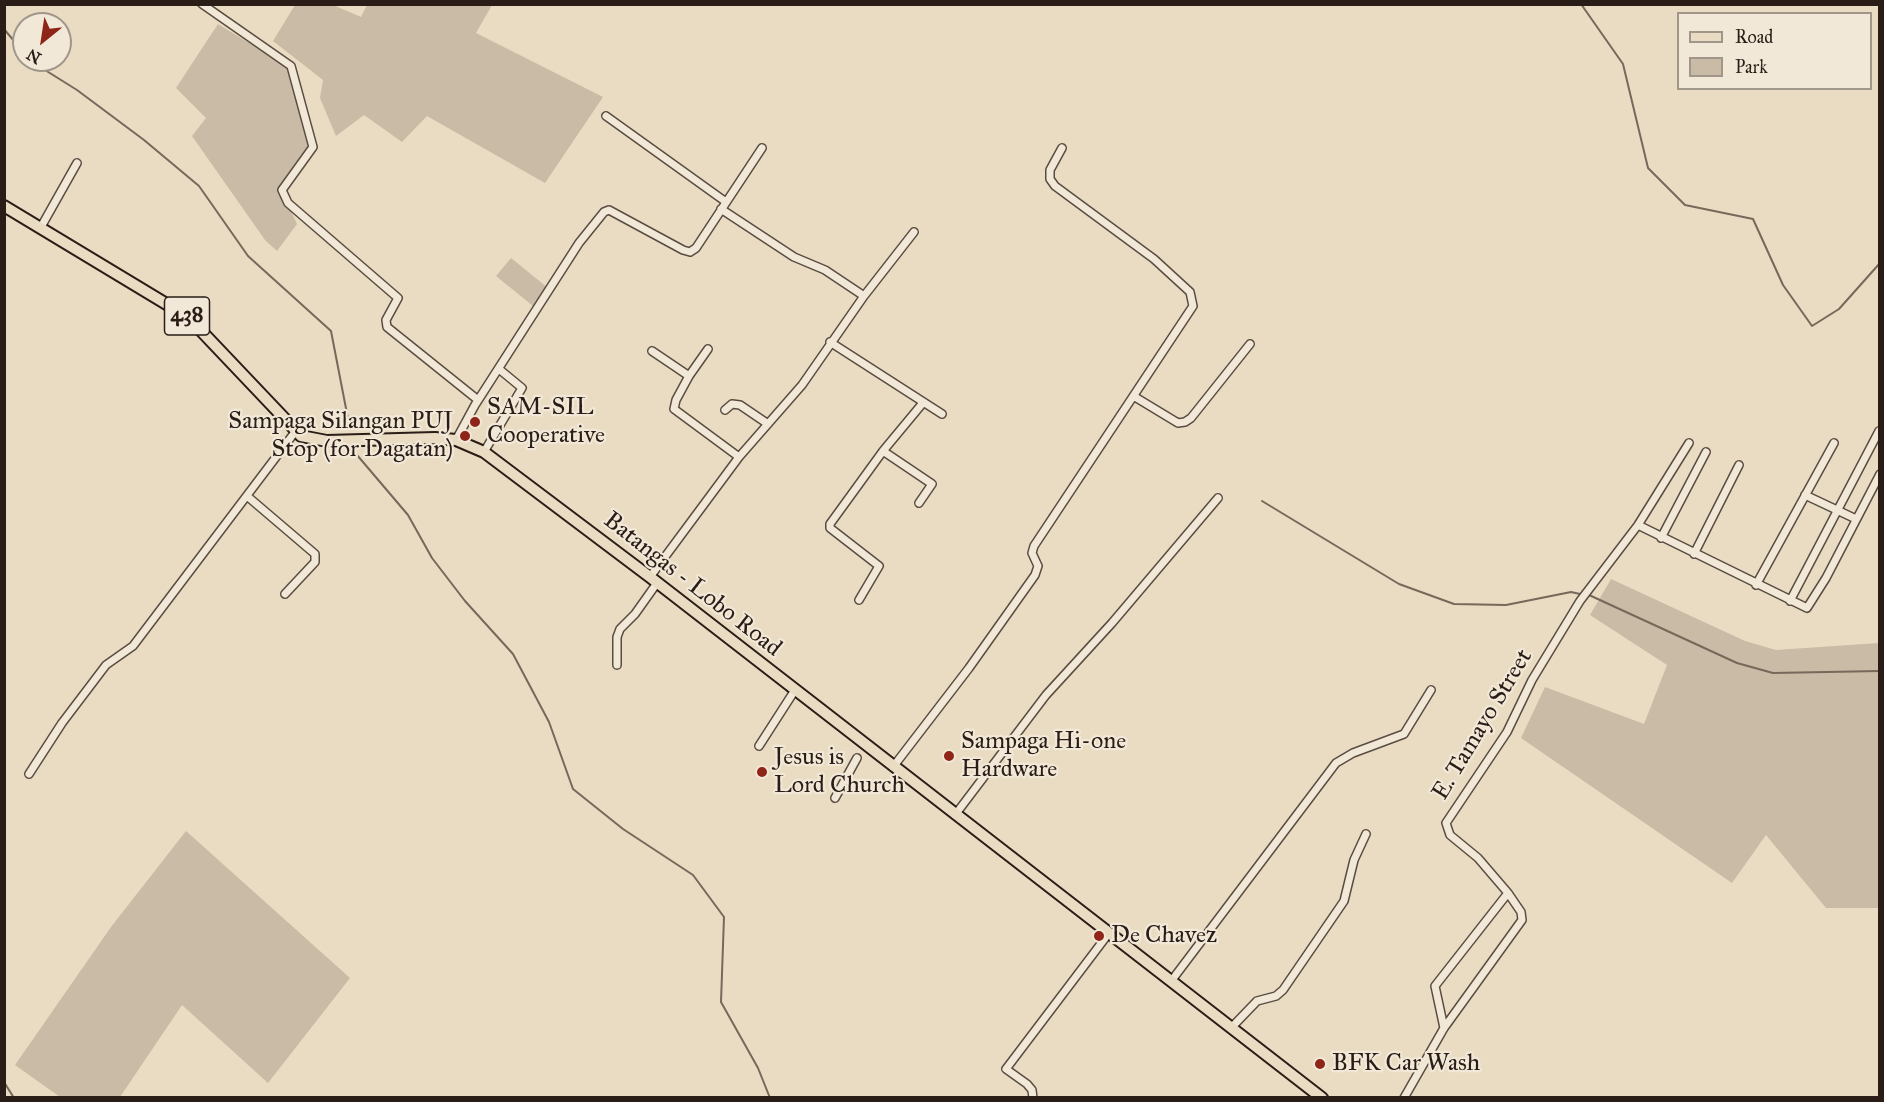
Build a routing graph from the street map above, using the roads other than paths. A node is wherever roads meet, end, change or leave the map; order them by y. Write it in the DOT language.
graph roads {
  1 [pos="202,4"];
  2 [pos="606,116"];
  3 [pos="762,148"];
  4 [pos="1062,148"];
  5 [pos="77,163"];
  6 [pos="726,202"];
  7 [pos="4,206"];
  8 [pos="721,209"];
  9 [pos="41,227"];
  10 [pos="914,232"];
  11 [pos="864,296"];
  12 [pos="830,342"];
  13 [pos="1250,344"];
  14 [pos="708,349"];
  15 [pos="652,351"];
  16 [pos="500,369"];
  17 [pos="688,376"];
  18 [pos="1135,397"];
  19 [pos="478,400"];
  20 [pos="922,404"];
  21 [pos="725,410"];
  22 [pos="942,414"];
  23 [pos="768,424"];
  24 [pos="1879,431"];
  25 [pos="295,432"];
  26 [pos="456,440"];
  27 [pos="1689,443"];
  28 [pos="1834,443"];
  29 [pos="883,451"];
  30 [pos="484,452"];
  31 [pos="1707,452"];
  32 [pos="739,457"];
  33 [pos="1739,465"];
  34 [pos="1880,474"];
  35 [pos="1805,495"];
  36 [pos="247,496"];
  37 [pos="1218,498"];
  38 [pos="919,502"];
  39 [pos="1837,512"];
  40 [pos="1856,519"];
  41 [pos="1638,525"];
  42 [pos="1660,538"];
  43 [pos="1694,554"];
  44 [pos="653,580"];
  45 [pos="1756,585"];
  46 [pos="285,594"];
  47 [pos="860,600"];
  48 [pos="1790,601"];
  49 [pos="617,665"];
  50 [pos="795,690"];
  51 [pos="1431,690"];
  52 [pos="759,746"];
  53 [pos="861,752"];
  54 [pos="893,767"];
  55 [pos="29,774"];
  56 [pos="835,798"];
  57 [pos="956,815"];
  58 [pos="1366,834"];
  59 [pos="1508,893"];
  60 [pos="1109,933"];
  61 [pos="1172,980"];
  62 [pos="1232,1027"];
  63 [pos="1444,1028"];
  64 [pos="1033,1098"];
  65 [pos="1322,1098"];
  66 [pos="1404,1098"];
  1 -- 19 [label="street"];
  2 -- 6 [label="street"];
  3 -- 6 [label="street"];
  4 -- 18 [label="street"];
  5 -- 9 [label="street"];
  6 -- 8 [label="street"];
  7 -- 9 [label="main road, 438"];
  8 -- 11 [label="street"];
  8 -- 16 [label="street"];
  9 -- 25 [label="main road, 438"];
  10 -- 11 [label="street"];
  11 -- 12 [label="street"];
  12 -- 20 [label="street"];
  12 -- 23 [label="street"];
  13 -- 18 [label="street"];
  14 -- 17 [label="street"];
  15 -- 17 [label="street"];
  16 -- 19 [label="street"];
  16 -- 30 [label="street"];
  17 -- 32 [label="street"];
  18 -- 54 [label="street"];
  19 -- 26 [label="street"];
  20 -- 22 [label="street"];
  20 -- 29 [label="street"];
  21 -- 23 [label="street"];
  23 -- 32 [label="street"];
  24 -- 39 [label="street"];
  25 -- 26 [label="main road, Batangas - Lobo Road"];
  25 -- 36 [label="street"];
  26 -- 30 [label="main road, Batangas - Lobo Road"];
  27 -- 41 [label="street, E. Tamayo Street"];
  28 -- 35 [label="street"];
  29 -- 38 [label="street"];
  29 -- 47 [label="street"];
  30 -- 44 [label="main road, Batangas - Lobo Road"];
  31 -- 42 [label="street"];
  32 -- 44 [label="street"];
  33 -- 43 [label="street"];
  34 -- 40 [label="street"];
  35 -- 39 [label="street"];
  35 -- 45 [label="street"];
  36 -- 46 [label="street"];
  36 -- 55 [label="street"];
  37 -- 57 [label="street"];
  39 -- 40 [label="street"];
  39 -- 48 [label="street"];
  40 -- 48 [label="street"];
  41 -- 42 [label="street"];
  41 -- 59 [label="street, E. Tamayo Street"];
  42 -- 43 [label="street"];
  43 -- 45 [label="street"];
  44 -- 49 [label="street"];
  44 -- 50 [label="main road, Batangas - Lobo Road"];
  45 -- 48 [label="street"];
  50 -- 52 [label="street"];
  50 -- 53 [label="main road, Batangas - Lobo Road"];
  51 -- 61 [label="street"];
  53 -- 54 [label="main road, Batangas - Lobo Road"];
  53 -- 56 [label="street"];
  54 -- 57 [label="main road, Batangas - Lobo Road"];
  57 -- 60 [label="main road, Batangas - Lobo Road"];
  58 -- 62 [label="street"];
  59 -- 63 [label="street"];
  59 -- 63 [label="street, E. Tamayo Street"];
  60 -- 61 [label="main road, Batangas - Lobo Road"];
  60 -- 64 [label="street"];
  61 -- 62 [label="main road, Batangas - Lobo Road"];
  62 -- 65 [label="main road, Batangas - Lobo Road"];
  63 -- 66 [label="street, E. Tamayo Street"];
}
